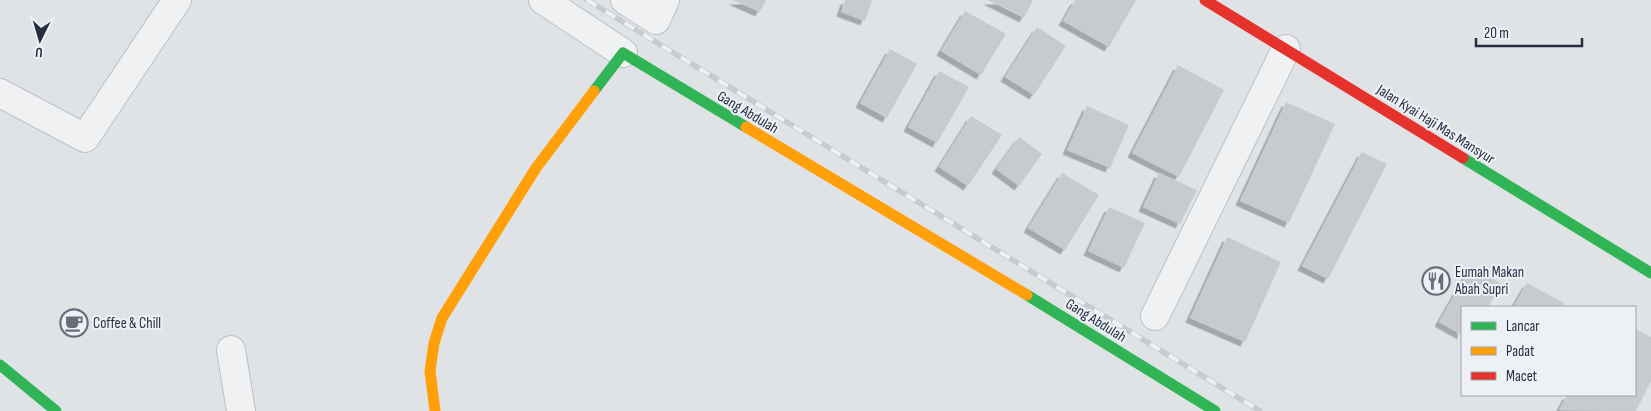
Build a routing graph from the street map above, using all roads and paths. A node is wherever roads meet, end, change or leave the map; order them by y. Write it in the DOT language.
graph roads {
  1 [pos="177,0"];
  2 [pos="543,0"];
  3 [pos="624,0"];
  4 [pos="665,0"];
  5 [pos="1205,0"];
  6 [pos="1286,50"];
  7 [pos="623,53"];
  8 [pos="0,93"];
  9 [pos="1651,274"];
  10 [pos="1155,316"];
  11 [pos="231,350"];
  12 [pos="0,365"];
  13 [pos="56,411"];
  14 [pos="241,411"];
  15 [pos="435,411"];
  16 [pos="1215,411"];
  1 -- 8 [label="street"];
  2 -- 7 [label="street"];
  3 -- 4 [label="street"];
  5 -- 6 [label="street, Jalan Kyai Haji Mas Mansyur"];
  6 -- 9 [label="street, Jalan Kyai Haji Mas Mansyur"];
  6 -- 10 [label="street"];
  7 -- 15 [label="street"];
  7 -- 16 [label="street, Gang Abdulah"];
  11 -- 14 [label="street"];
  12 -- 13 [label="street"];
}
